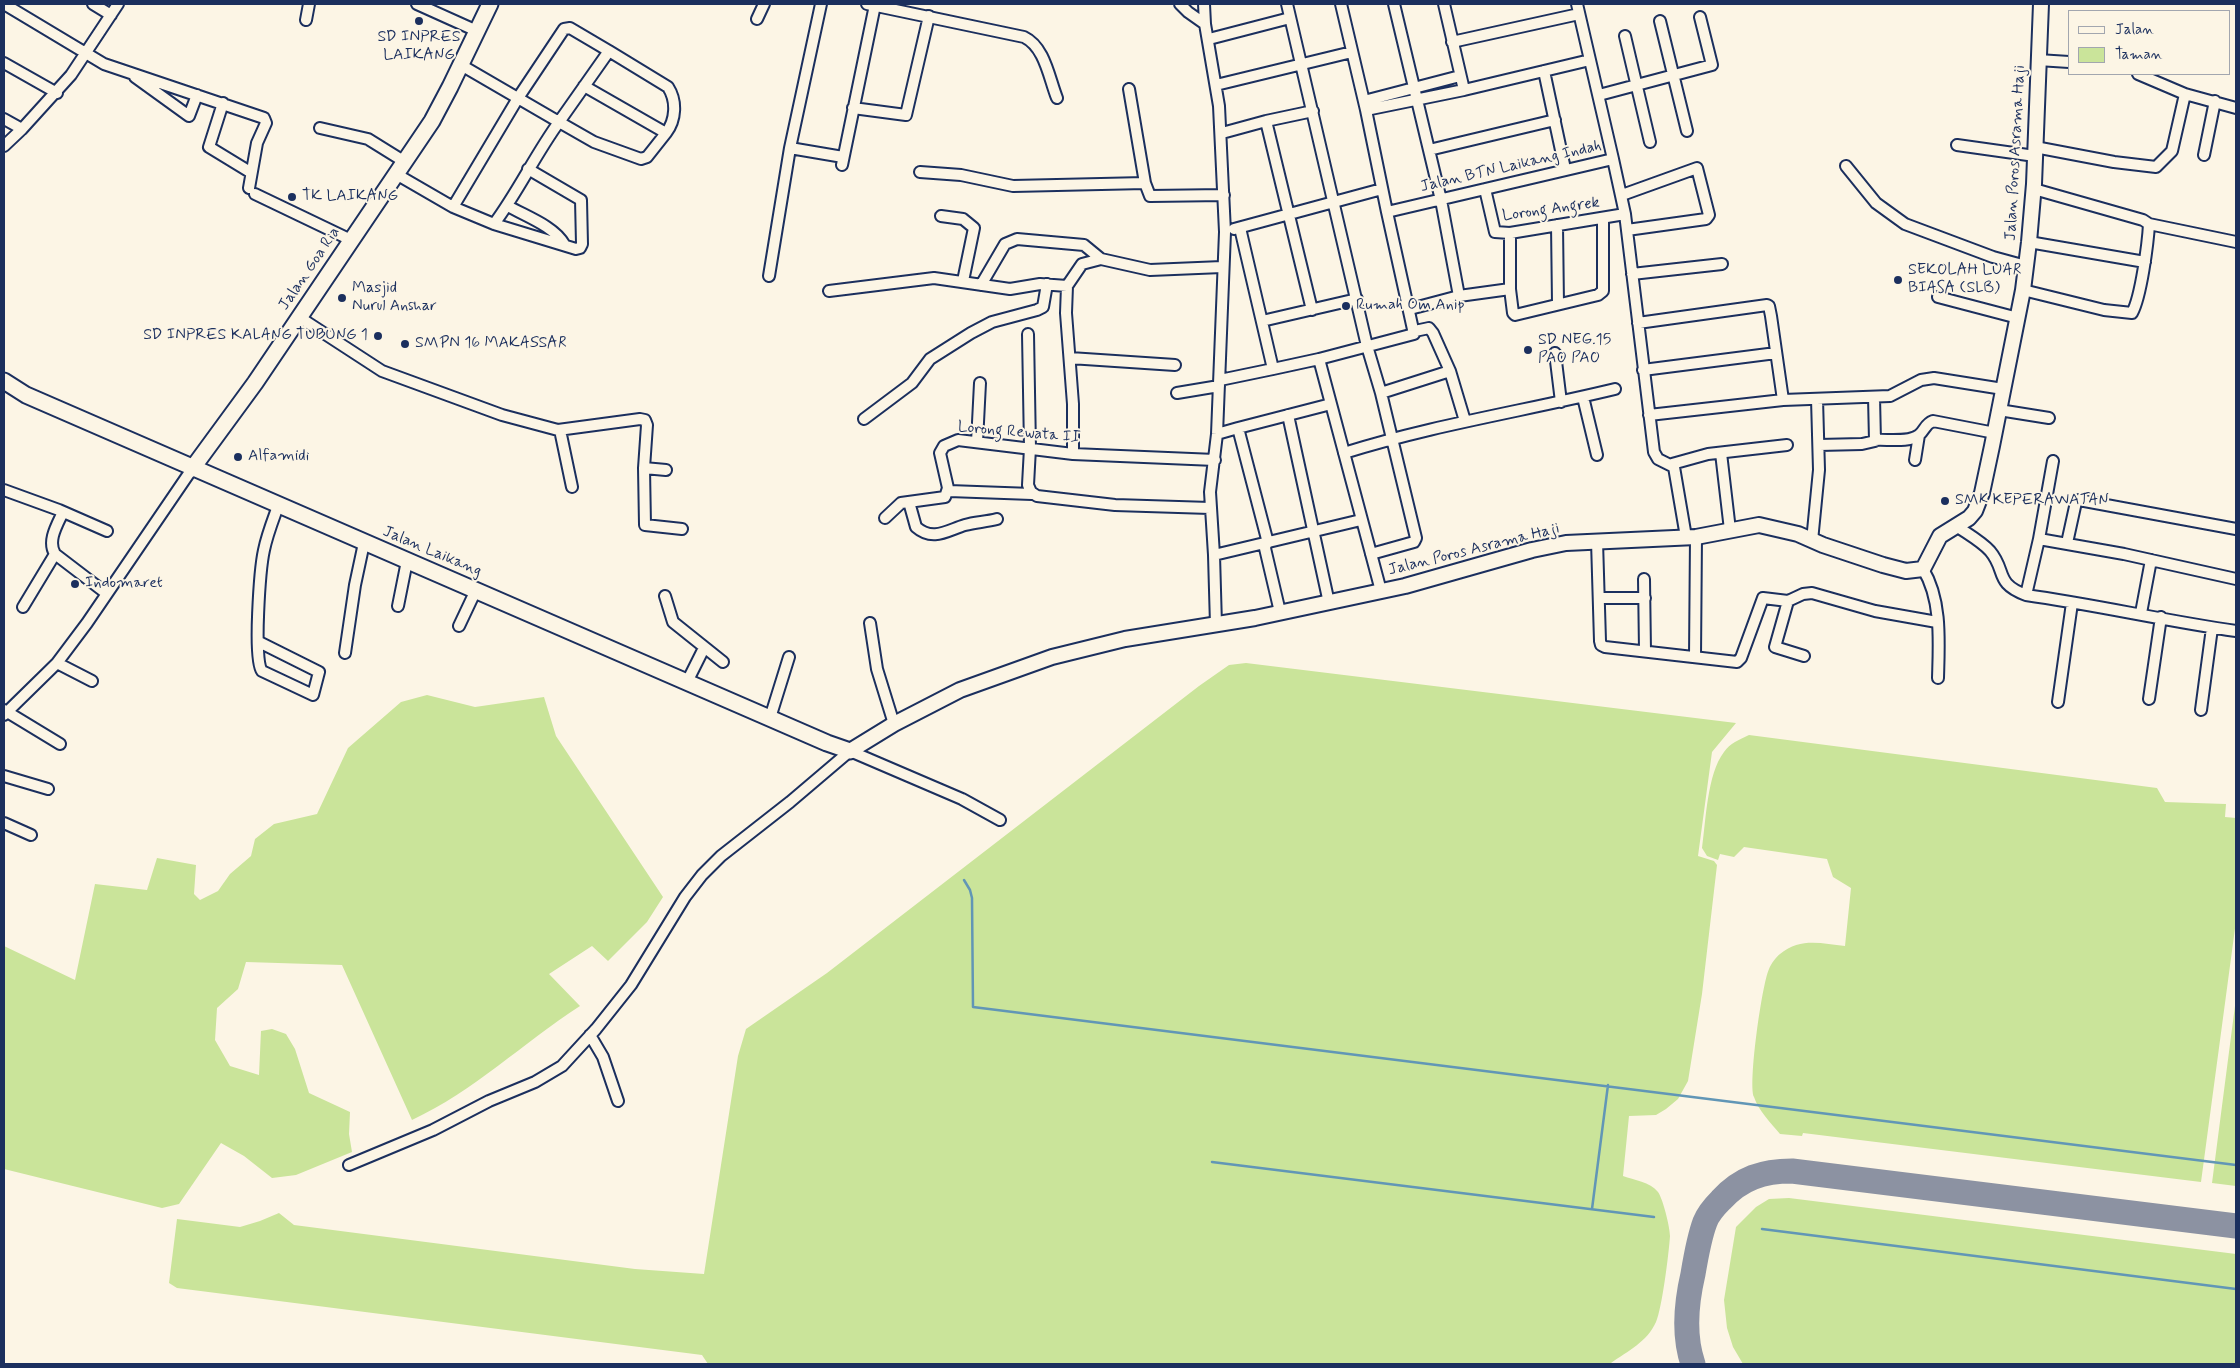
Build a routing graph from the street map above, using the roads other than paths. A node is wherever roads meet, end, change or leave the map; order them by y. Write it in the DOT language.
graph roads {
  1 [pos="4,4"];
  2 [pos="93,4"];
  3 [pos="118,4"];
  4 [pos="309,4"];
  5 [pos="417,4"];
  6 [pos="490,4"];
  7 [pos="764,4"];
  8 [pos="821,4"];
  9 [pos="871,4"];
  10 [pos="1180,4"];
  11 [pos="1204,4"];
  12 [pos="1287,4"];
  13 [pos="1341,4"];
  14 [pos="1394,4"];
  15 [pos="1444,4"];
  16 [pos="2040,4"];
  17 [pos="1578,9"];
  18 [pos="111,15"];
  19 [pos="929,16"];
  20 [pos="1700,17"];
  21 [pos="1290,18"];
  22 [pos="757,19"];
  23 [pos="306,20"];
  24 [pos="1660,21"];
  25 [pos="1205,24"];
  26 [pos="477,31"];
  27 [pos="1625,36"];
  28 [pos="1209,39"];
  29 [pos="1452,42"];
  30 [pos="609,51"];
  31 [pos="1352,52"];
  32 [pos="86,55"];
  33 [pos="1590,60"];
  34 [pos="2038,60"];
  35 [pos="2068,62"];
  36 [pos="4,63"];
  37 [pos="461,65"];
  38 [pos="1301,65"];
  39 [pos="1544,71"];
  40 [pos="133,74"];
  41 [pos="1674,75"];
  42 [pos="2145,75"];
  43 [pos="1460,76"];
  44 [pos="1636,84"];
  45 [pos="1216,85"];
  46 [pos="584,86"];
  47 [pos="1415,87"];
  48 [pos="1129,89"];
  49 [pos="1464,90"];
  50 [pos="57,93"];
  51 [pos="2185,94"];
  52 [pos="196,95"];
  53 [pos="1599,95"];
  54 [pos="518,98"];
  55 [pos="1057,98"];
  56 [pos="1418,100"];
  57 [pos="2215,101"];
  58 [pos="223,103"];
  59 [pos="1365,106"];
  60 [pos="853,108"];
  61 [pos="2236,108"];
  62 [pos="1313,111"];
  63 [pos="4,119"];
  64 [pos="1555,120"];
  65 [pos="1266,121"];
  66 [pos="559,122"];
  67 [pos="320,128"];
  68 [pos="22,129"];
  69 [pos="1687,131"];
  70 [pos="666,133"];
  71 [pos="1222,133"];
  72 [pos="1650,142"];
  73 [pos="1957,145"];
  74 [pos="4,146"];
  75 [pos="790,148"];
  76 [pos="1429,150"];
  77 [pos="2035,152"];
  78 [pos="2204,155"];
  79 [pos="1613,159"];
  80 [pos="1846,166"];
  81 [pos="401,168"];
  82 [pos="528,169"];
  83 [pos="1565,169"];
  84 [pos="250,172"];
  85 [pos="920,172"];
  86 [pos="1144,183"];
  87 [pos="1382,189"];
  88 [pos="1485,189"];
  89 [pos="2034,189"];
  90 [pos="1224,195"];
  91 [pos="1622,195"];
  92 [pos="1441,200"];
  93 [pos="1334,201"];
  94 [pos="508,206"];
  95 [pos="453,207"];
  96 [pos="1387,212"];
  97 [pos="1625,214"];
  98 [pos="1289,215"];
  99 [pos="941,216"];
  100 [pos="1603,218"];
  101 [pos="494,224"];
  102 [pos="2149,224"];
  103 [pos="1557,225"];
  104 [pos="1240,228"];
  105 [pos="1627,230"];
  106 [pos="1225,232"];
  107 [pos="1510,233"];
  108 [pos="351,240"];
  109 [pos="2029,242"];
  110 [pos="2236,242"];
  111 [pos="564,244"];
  112 [pos="1101,259"];
  113 [pos="2145,262"];
  114 [pos="1722,264"];
  115 [pos="2026,266"];
  116 [pos="1222,267"];
  117 [pos="1632,274"];
  118 [pos="769,276"];
  119 [pos="963,281"];
  120 [pos="1046,284"];
  121 [pos="981,285"];
  122 [pos="1067,286"];
  123 [pos="1510,289"];
  124 [pos="2023,290"];
  125 [pos="829,291"];
  126 [pos="1459,296"];
  127 [pos="1938,297"];
  128 [pos="1357,299"];
  129 [pos="1558,304"];
  130 [pos="1410,309"];
  131 [pos="1312,310"];
  132 [pos="299,317"];
  133 [pos="2018,318"];
  134 [pos="1262,322"];
  135 [pos="1638,322"];
  136 [pos="1415,331"];
  137 [pos="1028,334"];
  138 [pos="1367,346"];
  139 [pos="1554,353"];
  140 [pos="1776,353"];
  141 [pos="1070,358"];
  142 [pos="1319,359"];
  143 [pos="1175,365"];
  144 [pos="1273,369"];
  145 [pos="1643,370"];
  146 [pos="1450,371"];
  147 [pos="4,381"];
  148 [pos="980,383"];
  149 [pos="1220,383"];
  150 [pos="1615,390"];
  151 [pos="2003,390"];
  152 [pos="1177,393"];
  153 [pos="1381,393"];
  154 [pos="1583,397"];
  155 [pos="1874,397"];
  156 [pos="1817,399"];
  157 [pos="1783,400"];
  158 [pos="1561,402"];
  159 [pos="1331,404"];
  160 [pos="1999,410"];
  161 [pos="1288,415"];
  162 [pos="1649,415"];
  163 [pos="2049,418"];
  164 [pos="864,419"];
  165 [pos="1464,420"];
  166 [pos="1238,428"];
  167 [pos="560,430"];
  168 [pos="1995,433"];
  169 [pos="1217,434"];
  170 [pos="1920,435"];
  171 [pos="1391,438"];
  172 [pos="1875,440"];
  173 [pos="977,442"];
  174 [pos="1787,445"];
  175 [pos="1819,445"];
  176 [pos="1030,448"];
  177 [pos="1721,452"];
  178 [pos="1344,453"];
  179 [pos="1074,454"];
  180 [pos="1597,455"];
  181 [pos="1215,460"];
  182 [pos="1915,460"];
  183 [pos="2052,461"];
  184 [pos="1672,464"];
  185 [pos="644,468"];
  186 [pos="192,469"];
  187 [pos="666,470"];
  188 [pos="572,488"];
  189 [pos="4,490"];
  190 [pos="948,491"];
  191 [pos="1032,494"];
  192 [pos="909,502"];
  193 [pos="278,506"];
  194 [pos="1210,508"];
  195 [pos="62,512"];
  196 [pos="885,518"];
  197 [pos="997,519"];
  198 [pos="1361,520"];
  199 [pos="1955,525"];
  200 [pos="682,529"];
  201 [pos="2236,529"];
  202 [pos="1730,530"];
  203 [pos="107,531"];
  204 [pos="1314,532"];
  205 [pos="1691,537"];
  206 [pos="2039,539"];
  207 [pos="1597,541"];
  208 [pos="1812,541"];
  209 [pos="364,542"];
  210 [pos="1266,543"];
  211 [pos="2068,543"];
  212 [pos="55,554"];
  213 [pos="1371,554"];
  214 [pos="1214,555"];
  215 [pos="2151,560"];
  216 [pos="407,561"];
  217 [pos="1923,569"];
  218 [pos="1644,579"];
  219 [pos="2236,579"];
  220 [pos="476,590"];
  221 [pos="1381,591"];
  222 [pos="106,593"];
  223 [pos="2026,595"];
  224 [pos="665,596"];
  225 [pos="1600,598"];
  226 [pos="1645,598"];
  227 [pos="1788,601"];
  228 [pos="1329,603"];
  229 [pos="2072,603"];
  230 [pos="398,606"];
  231 [pos="23,607"];
  232 [pos="1280,612"];
  233 [pos="2141,613"];
  234 [pos="2160,618"];
  235 [pos="870,622"];
  236 [pos="1937,622"];
  237 [pos="1216,625"];
  238 [pos="459,626"];
  239 [pos="2212,628"];
  240 [pos="2236,631"];
  241 [pos="259,642"];
  242 [pos="704,648"];
  243 [pos="1645,651"];
  244 [pos="344,653"];
  245 [pos="1804,656"];
  246 [pos="789,657"];
  247 [pos="1695,657"];
  248 [pos="723,662"];
  249 [pos="57,664"];
  250 [pos="1938,678"];
  251 [pos="92,681"];
  252 [pos="687,682"];
  253 [pos="2149,700"];
  254 [pos="2058,702"];
  255 [pos="2201,710"];
  256 [pos="5,713"];
  257 [pos="770,718"];
  258 [pos="894,724"];
  259 [pos="60,744"];
  260 [pos="850,751"];
  261 [pos="4,776"];
  262 [pos="48,789"];
  263 [pos="1000,820"];
  264 [pos="4,823"];
  265 [pos="31,835"];
  266 [pos="590,1035"];
  267 [pos="618,1101"];
  268 [pos="350,1165"];
  1 -- 32 [label="street"];
  2 -- 18 [label="street"];
  3 -- 18 [label="street"];
  4 -- 23 [label="street"];
  5 -- 26 [label="street"];
  6 -- 26 [label="main road, Jalan Goa Ria"];
  7 -- 22 [label="street"];
  8 -- 75 [label="street"];
  9 -- 19 [label="street"];
  9 -- 60 [label="street"];
  10 -- 25 [label="street"];
  11 -- 25 [label="street"];
  12 -- 21 [label="street"];
  13 -- 31 [label="street"];
  14 -- 47 [label="street"];
  15 -- 29 [label="street"];
  16 -- 34 [label="street, Jalan Poros Asrama Haji"];
  17 -- 29 [label="street"];
  17 -- 33 [label="street"];
  18 -- 32 [label="street"];
  19 -- 55 [label="street"];
  19 -- 60 [label="street"];
  20 -- 41 [label="street"];
  21 -- 28 [label="street"];
  21 -- 38 [label="street"];
  24 -- 41 [label="street"];
  25 -- 28 [label="street"];
  26 -- 37 [label="main road, Jalan Goa Ria"];
  27 -- 44 [label="street"];
  28 -- 45 [label="street"];
  29 -- 43 [label="street"];
  30 -- 46 [label="street"];
  30 -- 54 [label="street"];
  30 -- 70 [label="street"];
  31 -- 38 [label="street"];
  31 -- 59 [label="street"];
  32 -- 40 [label="street"];
  32 -- 50 [label="street"];
  33 -- 39 [label="street"];
  33 -- 53 [label="street"];
  34 -- 35 [label="street"];
  34 -- 77 [label="street, Jalan Poros Asrama Haji"];
  36 -- 50 [label="street"];
  37 -- 54 [label="street"];
  37 -- 81 [label="main road, Jalan Goa Ria"];
  38 -- 45 [label="street"];
  38 -- 62 [label="street"];
  39 -- 49 [label="street"];
  39 -- 64 [label="street"];
  40 -- 52 [label="street"];
  40 -- 52 [label="street"];
  41 -- 44 [label="street"];
  41 -- 69 [label="street"];
  42 -- 51 [label="street"];
  43 -- 47 [label="street"];
  43 -- 49 [label="street"];
  44 -- 53 [label="street"];
  44 -- 72 [label="street"];
  45 -- 71 [label="street"];
  46 -- 66 [label="street"];
  46 -- 70 [label="street"];
  47 -- 56 [label="street"];
  47 -- 59 [label="street"];
  48 -- 86 [label="street"];
  49 -- 56 [label="street"];
  50 -- 68 [label="street"];
  51 -- 57 [label="street"];
  51 -- 77 [label="street"];
  52 -- 58 [label="street"];
  53 -- 79 [label="street"];
  54 -- 66 [label="street"];
  54 -- 95 [label="street"];
  56 -- 59 [label="street"];
  56 -- 76 [label="street"];
  57 -- 61 [label="street"];
  57 -- 78 [label="street"];
  58 -- 84 [label="street"];
  58 -- 84 [label="street"];
  59 -- 87 [label="street"];
  60 -- 75 [label="street"];
  62 -- 65 [label="street"];
  62 -- 93 [label="street"];
  63 -- 68 [label="street"];
  64 -- 76 [label="street"];
  64 -- 83 [label="street"];
  65 -- 71 [label="street"];
  65 -- 98 [label="street"];
  66 -- 70 [label="street"];
  66 -- 82 [label="street"];
  67 -- 81 [label="street"];
  68 -- 74 [label="street"];
  71 -- 90 [label="street"];
  73 -- 77 [label="street"];
  75 -- 118 [label="street"];
  76 -- 92 [label="street"];
  77 -- 89 [label="street, Jalan Poros Asrama Haji"];
  79 -- 83 [label="street, Jalan BTN Laikang Indah"];
  79 -- 91 [label="street, Jalan BTN Laikang Indah"];
  80 -- 115 [label="street"];
  81 -- 95 [label="street"];
  81 -- 108 [label="main road, Jalan Goa Ria"];
  82 -- 94 [label="street"];
  82 -- 111 [label="street"];
  83 -- 88 [label="street, Jalan BTN Laikang Indah"];
  84 -- 108 [label="street"];
  85 -- 86 [label="street"];
  86 -- 90 [label="street"];
  87 -- 93 [label="street"];
  87 -- 96 [label="street"];
  88 -- 92 [label="street, Jalan BTN Laikang Indah"];
  88 -- 107 [label="street, Lorong Angrek"];
  89 -- 102 [label="street"];
  89 -- 109 [label="street, Jalan Poros Asrama Haji"];
  90 -- 106 [label="street"];
  91 -- 97 [label="street, Jalan BTN Laikang Indah"];
  91 -- 105 [label="street"];
  92 -- 96 [label="street, Jalan BTN Laikang Indah"];
  92 -- 126 [label="street"];
  93 -- 98 [label="street"];
  93 -- 128 [label="street"];
  94 -- 101 [label="street"];
  94 -- 111 [label="street"];
  95 -- 101 [label="street"];
  96 -- 130 [label="street"];
  97 -- 100 [label="street, Lorong Angrek"];
  97 -- 105 [label="street, Jalan BTN Laikang Indah"];
  98 -- 104 [label="street"];
  98 -- 131 [label="street"];
  99 -- 119 [label="street"];
  100 -- 103 [label="street, Lorong Angrek"];
  100 -- 129 [label="street"];
  101 -- 111 [label="street"];
  102 -- 110 [label="street"];
  102 -- 113 [label="street"];
  103 -- 107 [label="street, Lorong Angrek"];
  103 -- 129 [label="street"];
  104 -- 106 [label="street"];
  104 -- 134 [label="street"];
  105 -- 117 [label="street, Jalan BTN Laikang Indah"];
  106 -- 116 [label="street"];
  107 -- 123 [label="street"];
  108 -- 132 [label="main road, Jalan Goa Ria"];
  109 -- 113 [label="street"];
  109 -- 115 [label="street, Jalan Poros Asrama Haji"];
  112 -- 116 [label="street"];
  112 -- 121 [label="street"];
  112 -- 122 [label="street"];
  113 -- 124 [label="street"];
  114 -- 117 [label="street"];
  115 -- 124 [label="street, Jalan Poros Asrama Haji"];
  116 -- 149 [label="street"];
  117 -- 135 [label="street, Jalan BTN Laikang Indah"];
  119 -- 121 [label="street"];
  119 -- 125 [label="street"];
  120 -- 121 [label="street"];
  120 -- 122 [label="street"];
  120 -- 164 [label="street"];
  122 -- 141 [label="street"];
  123 -- 126 [label="street"];
  123 -- 129 [label="street"];
  124 -- 133 [label="street, Jalan Poros Asrama Haji"];
  126 -- 130 [label="street"];
  127 -- 133 [label="street"];
  128 -- 131 [label="street"];
  128 -- 138 [label="street"];
  130 -- 136 [label="street"];
  131 -- 134 [label="street"];
  132 -- 167 [label="street"];
  132 -- 186 [label="main road, Jalan Goa Ria"];
  133 -- 151 [label="street, Jalan Poros Asrama Haji"];
  134 -- 144 [label="street"];
  135 -- 140 [label="street"];
  135 -- 145 [label="street, Jalan BTN Laikang Indah"];
  136 -- 138 [label="street"];
  136 -- 146 [label="street"];
  137 -- 176 [label="street"];
  138 -- 142 [label="street"];
  138 -- 153 [label="street"];
  139 -- 158 [label="street"];
  140 -- 145 [label="street"];
  140 -- 157 [label="street"];
  141 -- 143 [label="street"];
  141 -- 179 [label="street"];
  142 -- 144 [label="street"];
  142 -- 159 [label="street"];
  144 -- 149 [label="street"];
  145 -- 162 [label="street, Jalan BTN Laikang Indah"];
  146 -- 153 [label="street"];
  146 -- 165 [label="street"];
  147 -- 186 [label="main road, Jalan Laikang"];
  148 -- 173 [label="street"];
  149 -- 152 [label="street"];
  149 -- 169 [label="street"];
  150 -- 154 [label="street"];
  151 -- 155 [label="street"];
  151 -- 160 [label="street, Jalan Poros Asrama Haji"];
  153 -- 171 [label="street"];
  154 -- 158 [label="street"];
  154 -- 180 [label="street"];
  155 -- 156 [label="street"];
  155 -- 172 [label="street"];
  156 -- 157 [label="street"];
  156 -- 175 [label="street"];
  157 -- 162 [label="street"];
  158 -- 165 [label="street"];
  159 -- 161 [label="street"];
  159 -- 178 [label="street"];
  160 -- 163 [label="street"];
  160 -- 168 [label="street, Jalan Poros Asrama Haji"];
  161 -- 166 [label="street"];
  161 -- 204 [label="street"];
  162 -- 184 [label="street, Jalan BTN Laikang Indah"];
  165 -- 171 [label="street"];
  166 -- 169 [label="street"];
  166 -- 210 [label="street"];
  167 -- 185 [label="street"];
  167 -- 188 [label="street"];
  168 -- 170 [label="street"];
  168 -- 199 [label="street, Jalan Poros Asrama Haji"];
  169 -- 181 [label="street"];
  170 -- 172 [label="street"];
  170 -- 182 [label="street"];
  171 -- 178 [label="street"];
  171 -- 213 [label="street"];
  172 -- 175 [label="street"];
  173 -- 176 [label="street, Lorong Rewata II"];
  173 -- 190 [label="street, Lorong Rewata II"];
  174 -- 177 [label="street"];
  175 -- 208 [label="street"];
  176 -- 179 [label="street, Lorong Rewata II"];
  176 -- 191 [label="street"];
  177 -- 184 [label="street"];
  177 -- 202 [label="street"];
  178 -- 198 [label="street"];
  179 -- 181 [label="street, Lorong Rewata II"];
  181 -- 194 [label="street"];
  183 -- 206 [label="street"];
  184 -- 205 [label="street"];
  185 -- 187 [label="street"];
  185 -- 200 [label="street"];
  186 -- 193 [label="main road, Jalan Laikang"];
  186 -- 222 [label="street"];
  189 -- 195 [label="street"];
  190 -- 191 [label="street"];
  190 -- 192 [label="street"];
  191 -- 194 [label="street"];
  192 -- 196 [label="street"];
  192 -- 197 [label="street"];
  193 -- 209 [label="main road, Jalan Laikang"];
  193 -- 241 [label="street"];
  194 -- 214 [label="street"];
  195 -- 203 [label="street"];
  195 -- 212 [label="street"];
  198 -- 204 [label="street"];
  198 -- 213 [label="street"];
  199 -- 217 [label="street, Jalan Poros Asrama Haji"];
  199 -- 223 [label="street"];
  201 -- 211 [label="street"];
  202 -- 205 [label="street, Jalan Poros Asrama Haji"];
  202 -- 208 [label="street, Jalan Poros Asrama Haji"];
  204 -- 210 [label="street"];
  204 -- 228 [label="street"];
  205 -- 207 [label="street, Jalan Poros Asrama Haji"];
  205 -- 247 [label="street"];
  206 -- 211 [label="street"];
  206 -- 223 [label="street"];
  207 -- 221 [label="street, Jalan Poros Asrama Haji"];
  207 -- 225 [label="street"];
  208 -- 217 [label="street, Jalan Poros Asrama Haji"];
  209 -- 216 [label="main road, Jalan Laikang"];
  209 -- 244 [label="street"];
  210 -- 214 [label="street"];
  210 -- 232 [label="street"];
  211 -- 215 [label="street"];
  212 -- 222 [label="street"];
  212 -- 231 [label="street"];
  213 -- 221 [label="street"];
  214 -- 237 [label="street"];
  215 -- 219 [label="street"];
  215 -- 233 [label="street"];
  216 -- 220 [label="main road, Jalan Laikang"];
  216 -- 230 [label="street"];
  217 -- 236 [label="street"];
  218 -- 226 [label="street"];
  220 -- 238 [label="street"];
  220 -- 252 [label="main road, Jalan Laikang"];
  221 -- 228 [label="street, Jalan Poros Asrama Haji"];
  222 -- 249 [label="street"];
  223 -- 229 [label="street"];
  224 -- 242 [label="street"];
  225 -- 226 [label="street"];
  225 -- 243 [label="street"];
  226 -- 243 [label="street"];
  227 -- 236 [label="street"];
  227 -- 245 [label="street"];
  227 -- 247 [label="street"];
  228 -- 232 [label="street, Jalan Poros Asrama Haji"];
  229 -- 233 [label="street"];
  229 -- 254 [label="street"];
  232 -- 237 [label="street, Jalan Poros Asrama Haji"];
  233 -- 234 [label="street"];
  234 -- 239 [label="street"];
  234 -- 253 [label="street"];
  235 -- 258 [label="street"];
  236 -- 250 [label="street"];
  237 -- 258 [label="street, Jalan Poros Asrama Haji"];
  239 -- 240 [label="street"];
  239 -- 255 [label="street"];
  241 -- 241 [label="street"];
  242 -- 248 [label="street"];
  242 -- 252 [label="street"];
  243 -- 247 [label="street"];
  246 -- 257 [label="street"];
  249 -- 251 [label="street"];
  249 -- 256 [label="street"];
  252 -- 257 [label="main road, Jalan Laikang"];
  256 -- 259 [label="street"];
  257 -- 260 [label="main road, Jalan Laikang"];
  258 -- 260 [label="street, Jalan Poros Asrama Haji"];
  260 -- 263 [label="street"];
  260 -- 266 [label="street"];
  261 -- 262 [label="street"];
  264 -- 265 [label="street"];
  266 -- 267 [label="street"];
  266 -- 268 [label="street"];
}
